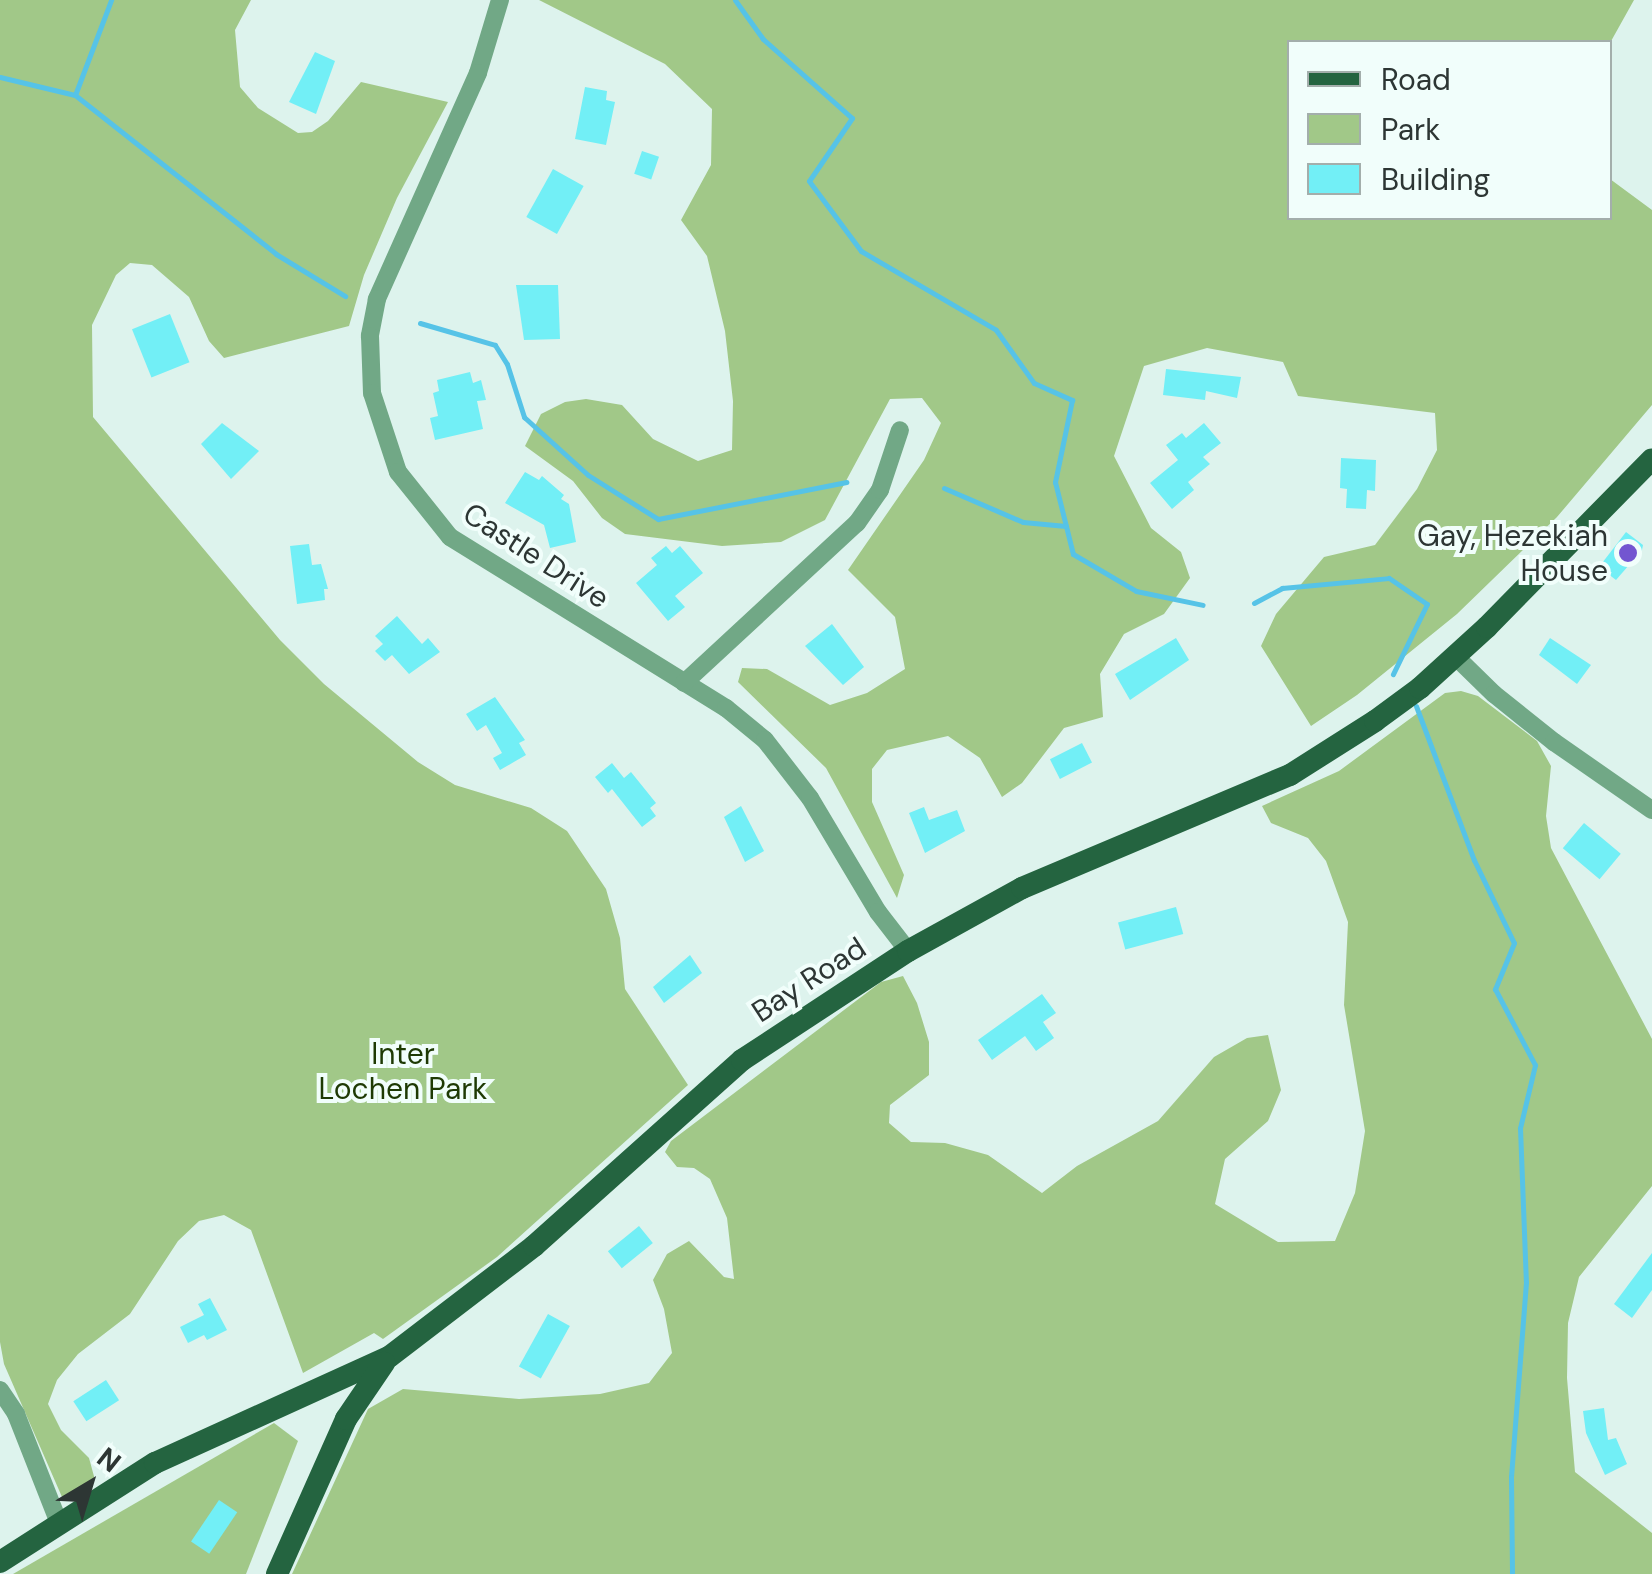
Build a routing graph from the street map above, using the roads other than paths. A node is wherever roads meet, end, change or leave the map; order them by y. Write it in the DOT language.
graph roads {
  1 [pos="500,0"];
  2 [pos="900,430"];
  3 [pos="1652,459"];
  4 [pos="1455,656"];
  5 [pos="684,683"];
  6 [pos="1652,810"];
  7 [pos="908,950"];
  8 [pos="389,1356"];
  9 [pos="0,1390"];
  10 [pos="59,1523"];
  11 [pos="0,1562"];
  12 [pos="277,1574"];
  1 -- 5 [label="street, Castle Drive"];
  2 -- 5 [label="street"];
  3 -- 4 [label="main road, Bay Road"];
  4 -- 6 [label="street"];
  4 -- 7 [label="main road, Bay Road"];
  5 -- 7 [label="street, Castle Drive"];
  7 -- 8 [label="main road, Bay Road"];
  8 -- 10 [label="main road, Bay Road"];
  8 -- 12 [label="main road"];
  9 -- 10 [label="street"];
  10 -- 11 [label="main road, Bay Road"];
}
